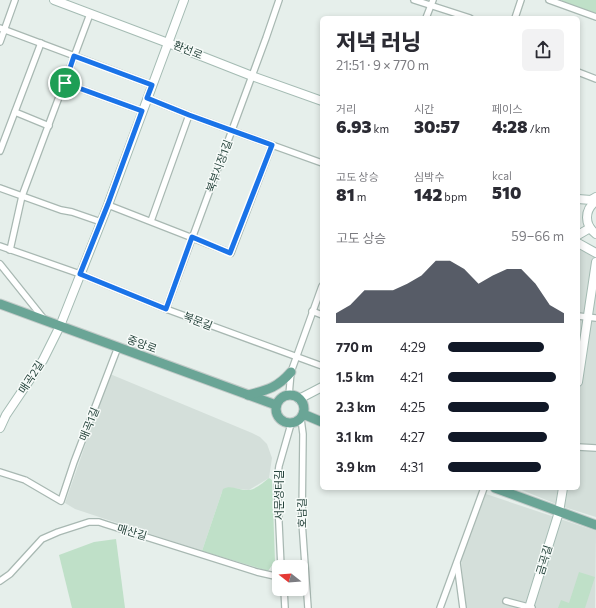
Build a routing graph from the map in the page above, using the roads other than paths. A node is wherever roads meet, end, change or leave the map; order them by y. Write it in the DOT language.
graph roads {
  1 [pos="15,0"];
  2 [pos="54,0"];
  3 [pos="184,0"];
  4 [pos="279,0"];
  5 [pos="414,0"];
  6 [pos="521,0"];
  7 [pos="549,0"];
  8 [pos="432,3"];
  9 [pos="90,14"];
  10 [pos="427,16"];
  11 [pos="465,16"];
  12 [pos="516,16"];
  13 [pos="596,17"];
  14 [pos="2,28"];
  15 [pos="0,42"];
  16 [pos="41,43"];
  17 [pos="168,43"];
  18 [pos="74,56"];
  19 [pos="580,73"];
  20 [pos="252,76"];
  21 [pos="596,79"];
  22 [pos="65,83"];
  23 [pos="152,85"];
  24 [pos="147,98"];
  25 [pos="320,100"];
  26 [pos="142,111"];
  27 [pos="15,112"];
  28 [pos="189,115"];
  29 [pos="49,126"];
  30 [pos="232,130"];
  31 [pos="272,145"];
  32 [pos="0,151"];
  33 [pos="320,162"];
  34 [pos="0,188"];
  35 [pos="22,196"];
  36 [pos="596,197"];
  37 [pos="580,200"];
  38 [pos="580,200"];
  39 [pos="593,203"];
  40 [pos="108,204"];
  41 [pos="150,221"];
  42 [pos="101,222"];
  43 [pos="593,231"];
  44 [pos="580,234"];
  45 [pos="192,237"];
  46 [pos="580,244"];
  47 [pos="0,246"];
  48 [pos="10,250"];
  49 [pos="596,253"];
  50 [pos="596,262"];
  51 [pos="0,264"];
  52 [pos="80,274"];
  53 [pos="320,291"];
  54 [pos="0,304"];
  55 [pos="166,309"];
  56 [pos="312,311"];
  57 [pos="320,314"];
  58 [pos="580,316"];
  59 [pos="587,317"];
  60 [pos="596,318"];
  61 [pos="45,321"];
  62 [pos="60,326"];
  63 [pos="118,347"];
  64 [pos="296,356"];
  65 [pos="320,365"];
  66 [pos="580,368"];
  67 [pos="291,372"];
  68 [pos="320,388"];
  69 [pos="289,395"];
  70 [pos="248,396"];
  71 [pos="299,399"];
  72 [pos="276,405"];
  73 [pos="302,416"];
  74 [pos="320,421"];
  75 [pos="291,424"];
  76 [pos="0,428"];
  77 [pos="580,447"];
  78 [pos="596,448"];
  79 [pos="0,472"];
  80 [pos="483,490"];
  81 [pos="500,490"];
  82 [pos="563,490"];
  83 [pos="559,512"];
  84 [pos="596,525"];
  85 [pos="281,560"];
  86 [pos="303,560"];
  87 [pos="457,560"];
  88 [pos="272,575"];
  89 [pos="0,581"];
  90 [pos="284,596"];
  91 [pos="306,596"];
  92 [pos="506,602"];
  93 [pos="285,608"];
  94 [pos="308,608"];
  95 [pos="440,608"];
  96 [pos="463,608"];
  97 [pos="530,608"];
  1 -- 14 [label="street"];
  2 -- 9 [label="street, 환선로"];
  3 -- 17 [label="street, 매곡2길"];
  4 -- 20 [label="street, 북부시장1길"];
  5 -- 8 [label="street"];
  6 -- 12 [label="street"];
  7 -- 13 [label="street"];
  8 -- 10 [label="street"];
  8 -- 11 [label="street"];
  9 -- 17 [label="street, 환선로"];
  9 -- 18 [label="street"];
  14 -- 15 [label="street"];
  14 -- 16 [label="street"];
  16 -- 18 [label="street"];
  16 -- 27 [label="street"];
  17 -- 20 [label="street, 환선로"];
  17 -- 23 [label="street, 매곡2길"];
  18 -- 22 [label="street"];
  18 -- 23 [label="street"];
  19 -- 21 [label="street"];
  20 -- 25 [label="street, 환선로"];
  20 -- 30 [label="street, 북부시장1길"];
  22 -- 26 [label="street"];
  22 -- 29 [label="street"];
  23 -- 24 [label="street, 매곡2길"];
  24 -- 26 [label="street, 매곡2길"];
  24 -- 28 [label="street"];
  26 -- 40 [label="street, 매곡2길"];
  27 -- 29 [label="street"];
  27 -- 32 [label="street"];
  28 -- 30 [label="street"];
  28 -- 41 [label="street"];
  29 -- 35 [label="street"];
  30 -- 31 [label="street"];
  30 -- 45 [label="street, 북부시장1길"];
  31 -- 33 [label="street"];
  31 -- 45 [label="street"];
  34 -- 35 [label="street"];
  35 -- 42 [label="street"];
  35 -- 48 [label="street"];
  36 -- 37 [label="street"];
  38 -- 39 [label="street"];
  39 -- 43 [label="street"];
  40 -- 41 [label="street"];
  40 -- 42 [label="street, 매곡2길"];
  41 -- 45 [label="street"];
  42 -- 52 [label="street, 매곡2길"];
  43 -- 44 [label="street"];
  45 -- 55 [label="street, 북부시장1길"];
  46 -- 49 [label="street"];
  47 -- 48 [label="street, 북문길"];
  48 -- 52 [label="street, 북문길"];
  50 -- 59 [label="street"];
  51 -- 61 [label="street"];
  52 -- 55 [label="street, 북문길"];
  52 -- 62 [label="street, 매곡2길"];
  53 -- 56 [label="street"];
  54 -- 61 [label="main road, 중앙로"];
  55 -- 64 [label="street, 북문길"];
  56 -- 57 [label="street"];
  56 -- 64 [label="street"];
  58 -- 59 [label="street"];
  59 -- 60 [label="street"];
  59 -- 66 [label="street"];
  61 -- 62 [label="main road, 중앙로"];
  62 -- 63 [label="main road, 중앙로"];
  62 -- 76 [label="street, 매곡2길"];
  63 -- 70 [label="main road, 중앙로"];
  63 -- 79 [label="street, 매곡1길"];
  64 -- 65 [label="street, 북문길"];
  64 -- 67 [label="street"];
  67 -- 69 [label="street"];
  67 -- 70 [label="main road"];
  68 -- 71 [label="street"];
  69 -- 71 [label="main road"];
  69 -- 72 [label="main road"];
  70 -- 72 [label="main road, 중앙로"];
  71 -- 73 [label="main road"];
  72 -- 75 [label="main road"];
  73 -- 74 [label="main road"];
  73 -- 75 [label="main road"];
  73 -- 86 [label="street, 호남길"];
  75 -- 85 [label="street, 서문성터길"];
  77 -- 78 [label="street"];
  80 -- 87 [label="street"];
  81 -- 83 [label="main road"];
  82 -- 83 [label="street, 금곡길"];
  83 -- 84 [label="main road"];
  83 -- 97 [label="street, 금곡길"];
  87 -- 95 [label="street"];
  87 -- 96 [label="street"];
  88 -- 89 [label="street, 매산길"];
  90 -- 93 [label="street"];
  91 -- 94 [label="street, 호남길"];
  92 -- 97 [label="street"];
}
